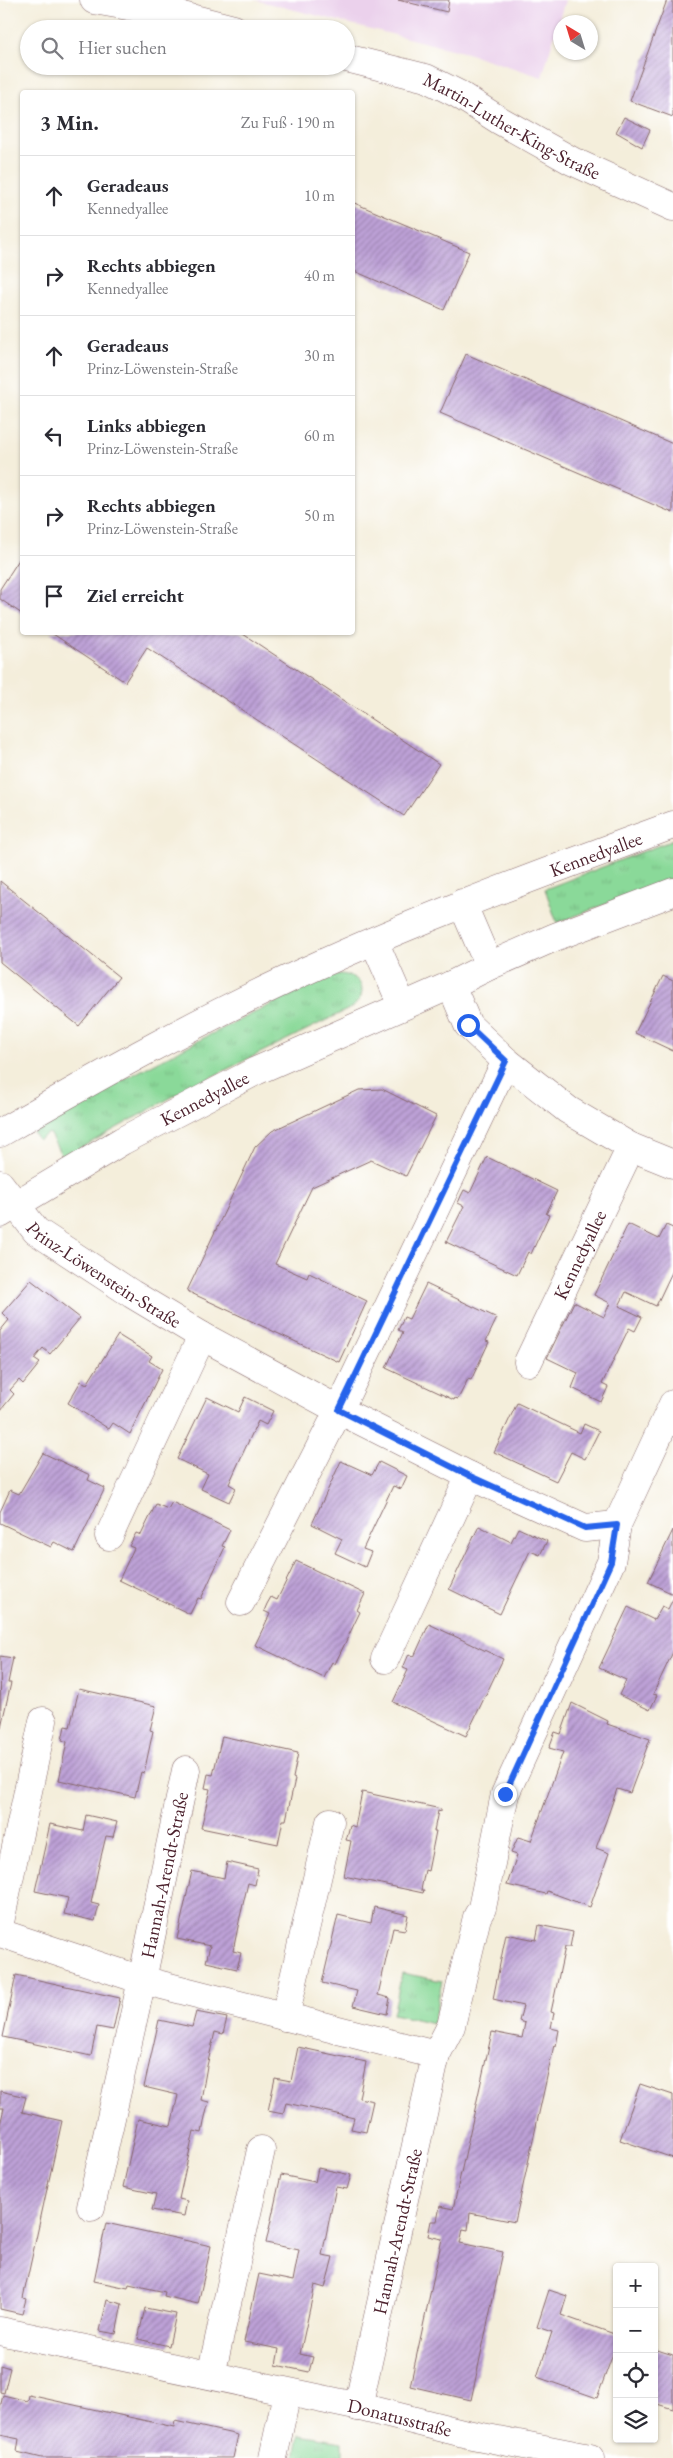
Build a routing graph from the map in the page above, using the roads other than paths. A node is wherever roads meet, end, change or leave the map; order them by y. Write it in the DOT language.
graph roads {
  1 [pos="94,0"];
  2 [pos="199,20"];
  3 [pos="355,60"];
  4 [pos="673,207"];
  5 [pos="673,825"];
  6 [pos="673,892"];
  7 [pos="462,903"];
  8 [pos="374,941"];
  9 [pos="489,966"];
  10 [pos="451,985"];
  11 [pos="402,1005"];
  12 [pos="506,1061"];
  13 [pos="0,1133"];
  14 [pos="630,1147"];
  15 [pos="673,1164"];
  16 [pos="5,1201"];
  17 [pos="202,1336"];
  18 [pos="528,1362"];
  19 [pos="673,1404"];
  20 [pos="339,1410"];
  21 [pos="470,1476"];
  22 [pos="617,1525"];
  23 [pos="109,1536"];
  24 [pos="241,1602"];
  25 [pos="385,1658"];
  26 [pos="43,1721"];
  27 [pos="186,1770"];
  28 [pos="330,1822"];
  29 [pos="0,1922"];
  30 [pos="0,1933"];
  31 [pos="142,1980"];
  32 [pos="285,2017"];
  33 [pos="436,2055"];
  34 [pos="261,2150"];
  35 [pos="91,2207"];
  36 [pos="0,2330"];
  37 [pos="210,2376"];
  38 [pos="287,2393"];
  39 [pos="358,2407"];
  40 [pos="467,2446"];
  41 [pos="273,2458"];
  42 [pos="590,2458"];
  1 -- 2 [label="street"];
  3 -- 4 [label="street, Martin-Luther-King-Straße"];
  5 -- 7 [label="street, Kennedyallee"];
  6 -- 9 [label="street, Kennedyallee"];
  7 -- 8 [label="street, Kennedyallee"];
  7 -- 9 [label="street"];
  8 -- 11 [label="street"];
  8 -- 13 [label="street, Kennedyallee"];
  9 -- 10 [label="street, Kennedyallee"];
  10 -- 11 [label="street, Kennedyallee"];
  10 -- 12 [label="street"];
  11 -- 16 [label="street, Kennedyallee"];
  12 -- 14 [label="street"];
  12 -- 20 [label="street"];
  14 -- 15 [label="street"];
  14 -- 18 [label="street, Kennedyallee"];
  16 -- 17 [label="street, Prinz-Löwenstein-Straße"];
  17 -- 20 [label="street, Prinz-Löwenstein-Straße"];
  17 -- 23 [label="street, Prinz-Löwenstein-Straße"];
  19 -- 22 [label="street"];
  20 -- 21 [label="street, Prinz-Löwenstein-Straße"];
  20 -- 24 [label="street"];
  21 -- 22 [label="street, Prinz-Löwenstein-Straße"];
  21 -- 25 [label="street"];
  22 -- 33 [label="street, Hannah-Arendt-Straße"];
  26 -- 29 [label="street"];
  27 -- 31 [label="street, Hannah-Arendt-Straße"];
  28 -- 32 [label="street"];
  30 -- 31 [label="street, Hannah-Arendt-Straße"];
  31 -- 32 [label="street, Hannah-Arendt-Straße"];
  31 -- 35 [label="street, Hannah-Arendt-Straße"];
  32 -- 33 [label="street, Hannah-Arendt-Straße"];
  33 -- 39 [label="street, Hannah-Arendt-Straße"];
  34 -- 37 [label="street"];
  36 -- 37 [label="street, Donatusstraße"];
  37 -- 38 [label="street, Donatusstraße"];
  38 -- 39 [label="street, Donatusstraße"];
  38 -- 41 [label="street"];
  39 -- 40 [label="street, Donatusstraße"];
  40 -- 42 [label="street, Donatusstraße"];
}
